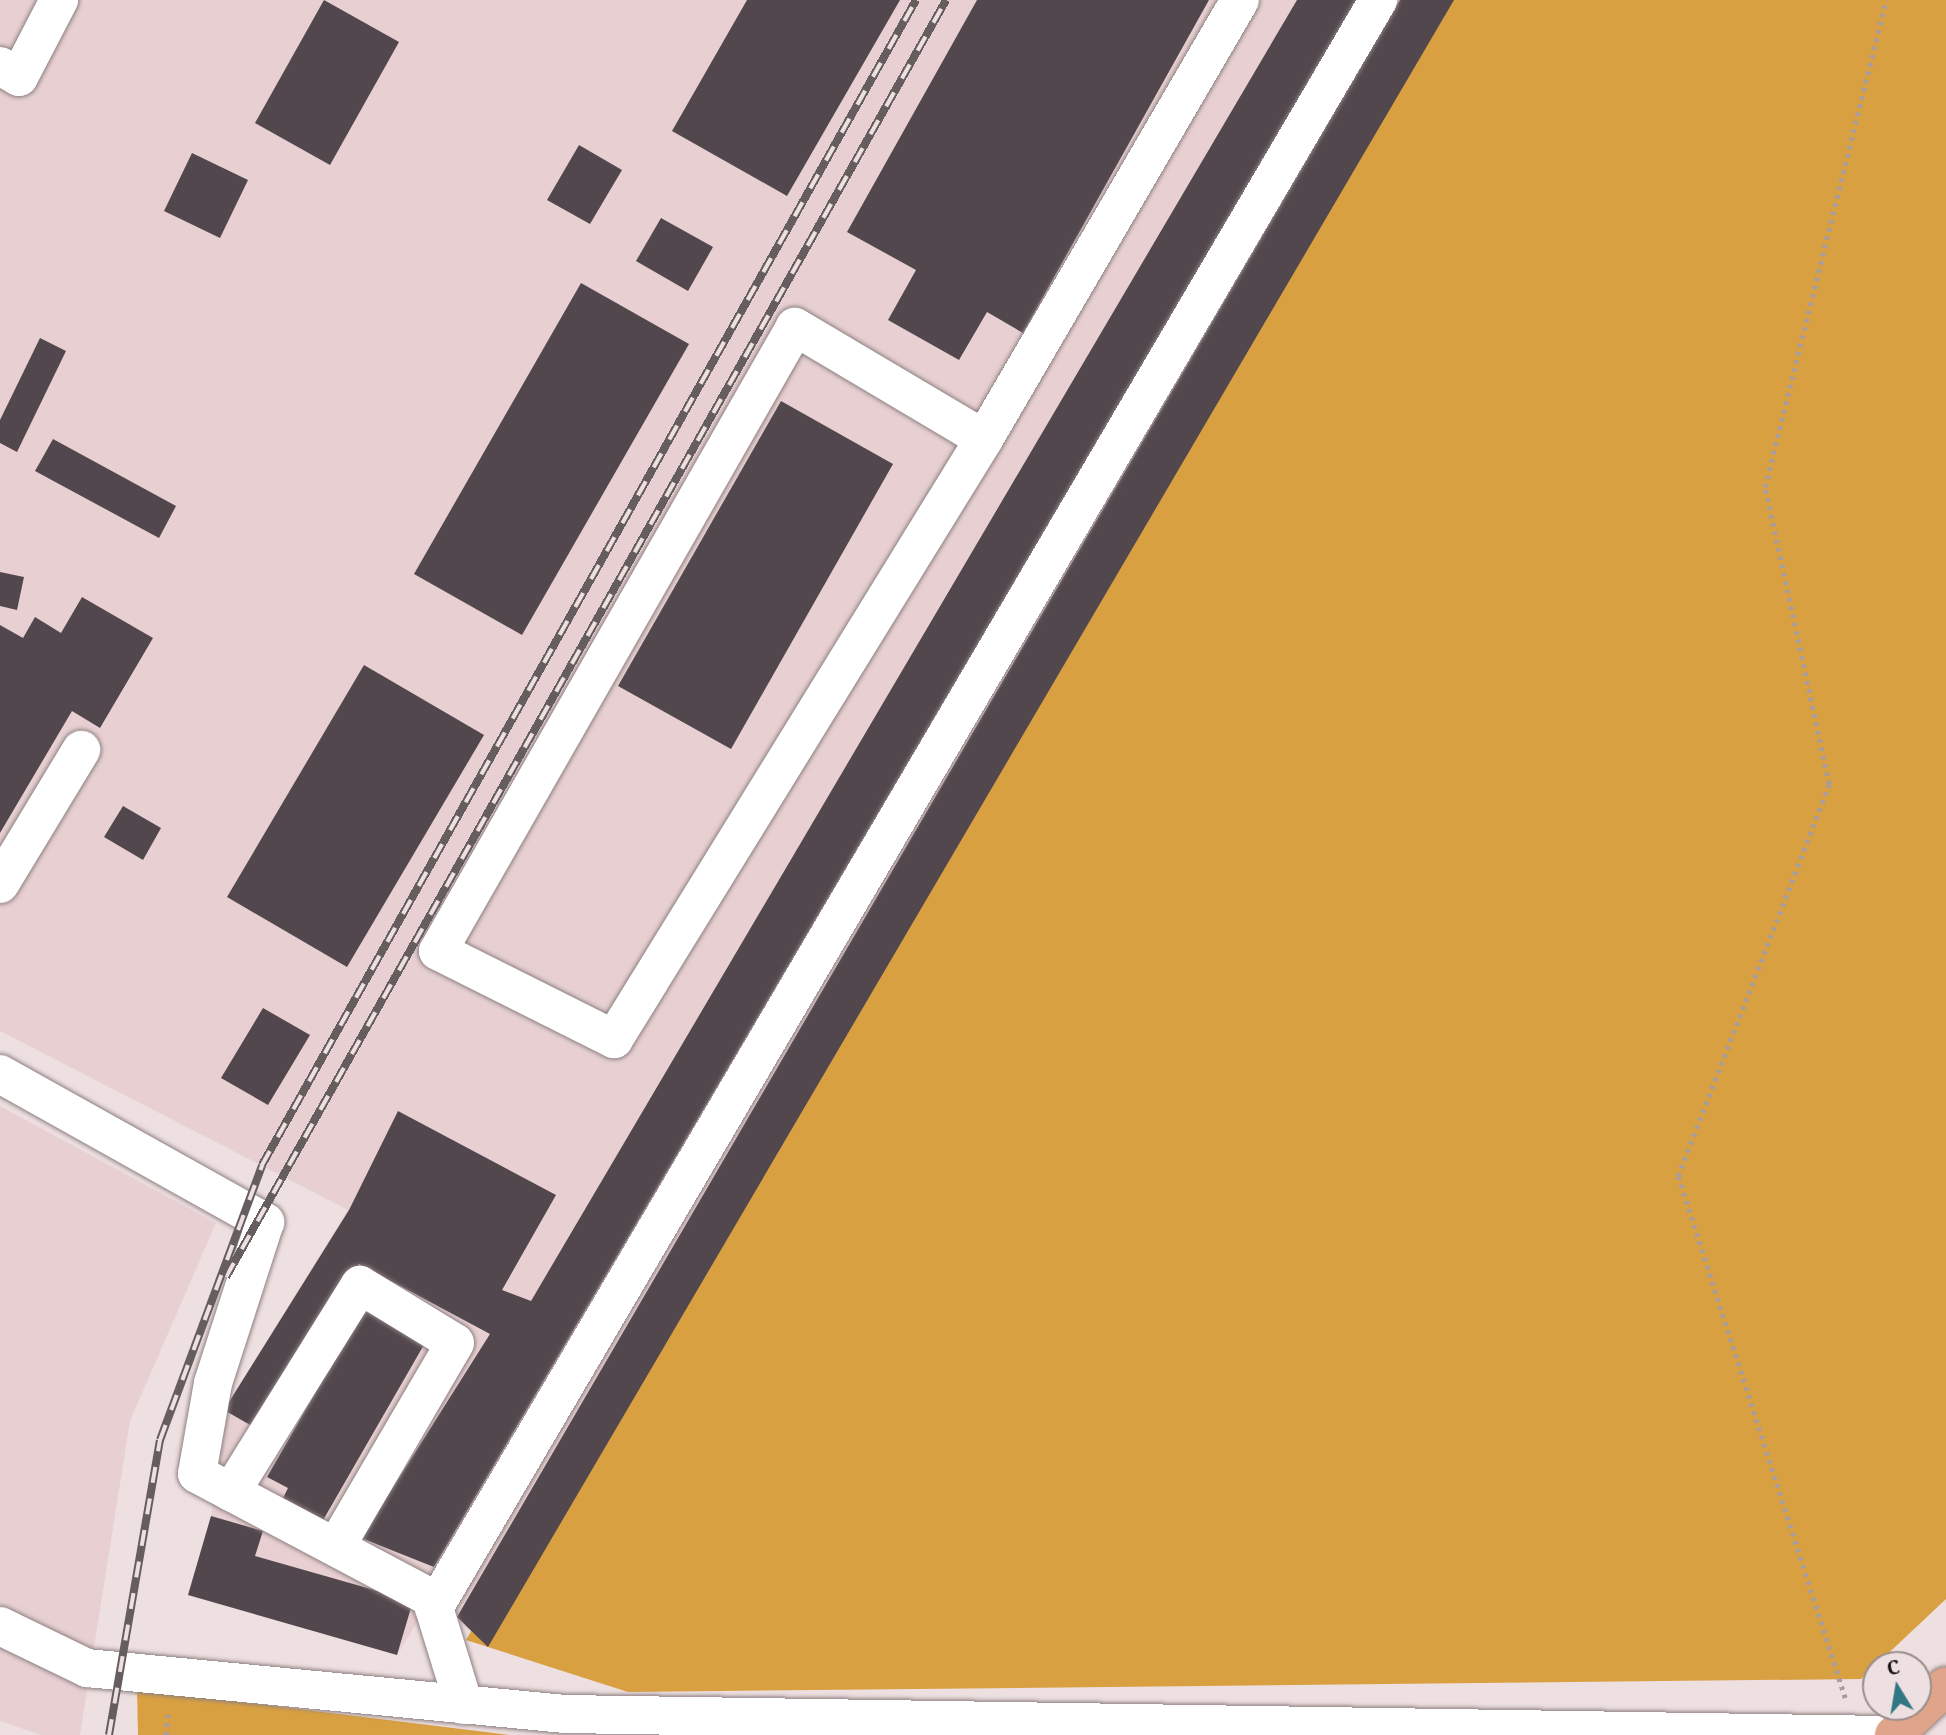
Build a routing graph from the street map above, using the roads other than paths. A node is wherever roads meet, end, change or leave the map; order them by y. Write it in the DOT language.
graph roads {
  1 [pos="59,0"];
  2 [pos="1240,0"];
  3 [pos="1378,0"];
  4 [pos="0,66"];
  5 [pos="984,439"];
  6 [pos="81,750"];
  7 [pos="0,884"];
  8 [pos="0,1074"];
  9 [pos="231,1492"];
  10 [pos="336,1547"];
  11 [pos="434,1608"];
  12 [pos="0,1626"];
  13 [pos="1946,1686"];
  14 [pos="464,1705"];
  15 [pos="1857,1735"];
  16 [pos="1886,1735"];
  17 [pos="1894,1735"];
  1 -- 4 [label="street"];
  2 -- 5 [label="street"];
  3 -- 11 [label="street"];
  5 -- 5 [label="street"];
  6 -- 7 [label="street"];
  8 -- 9 [label="street"];
  9 -- 10 [label="street"];
  9 -- 10 [label="street"];
  10 -- 11 [label="street"];
  11 -- 14 [label="street"];
  12 -- 14 [label="street"];
  13 -- 17 [label="main road"];
  14 -- 15 [label="street"];
  15 -- 16 [label="street"];
}
